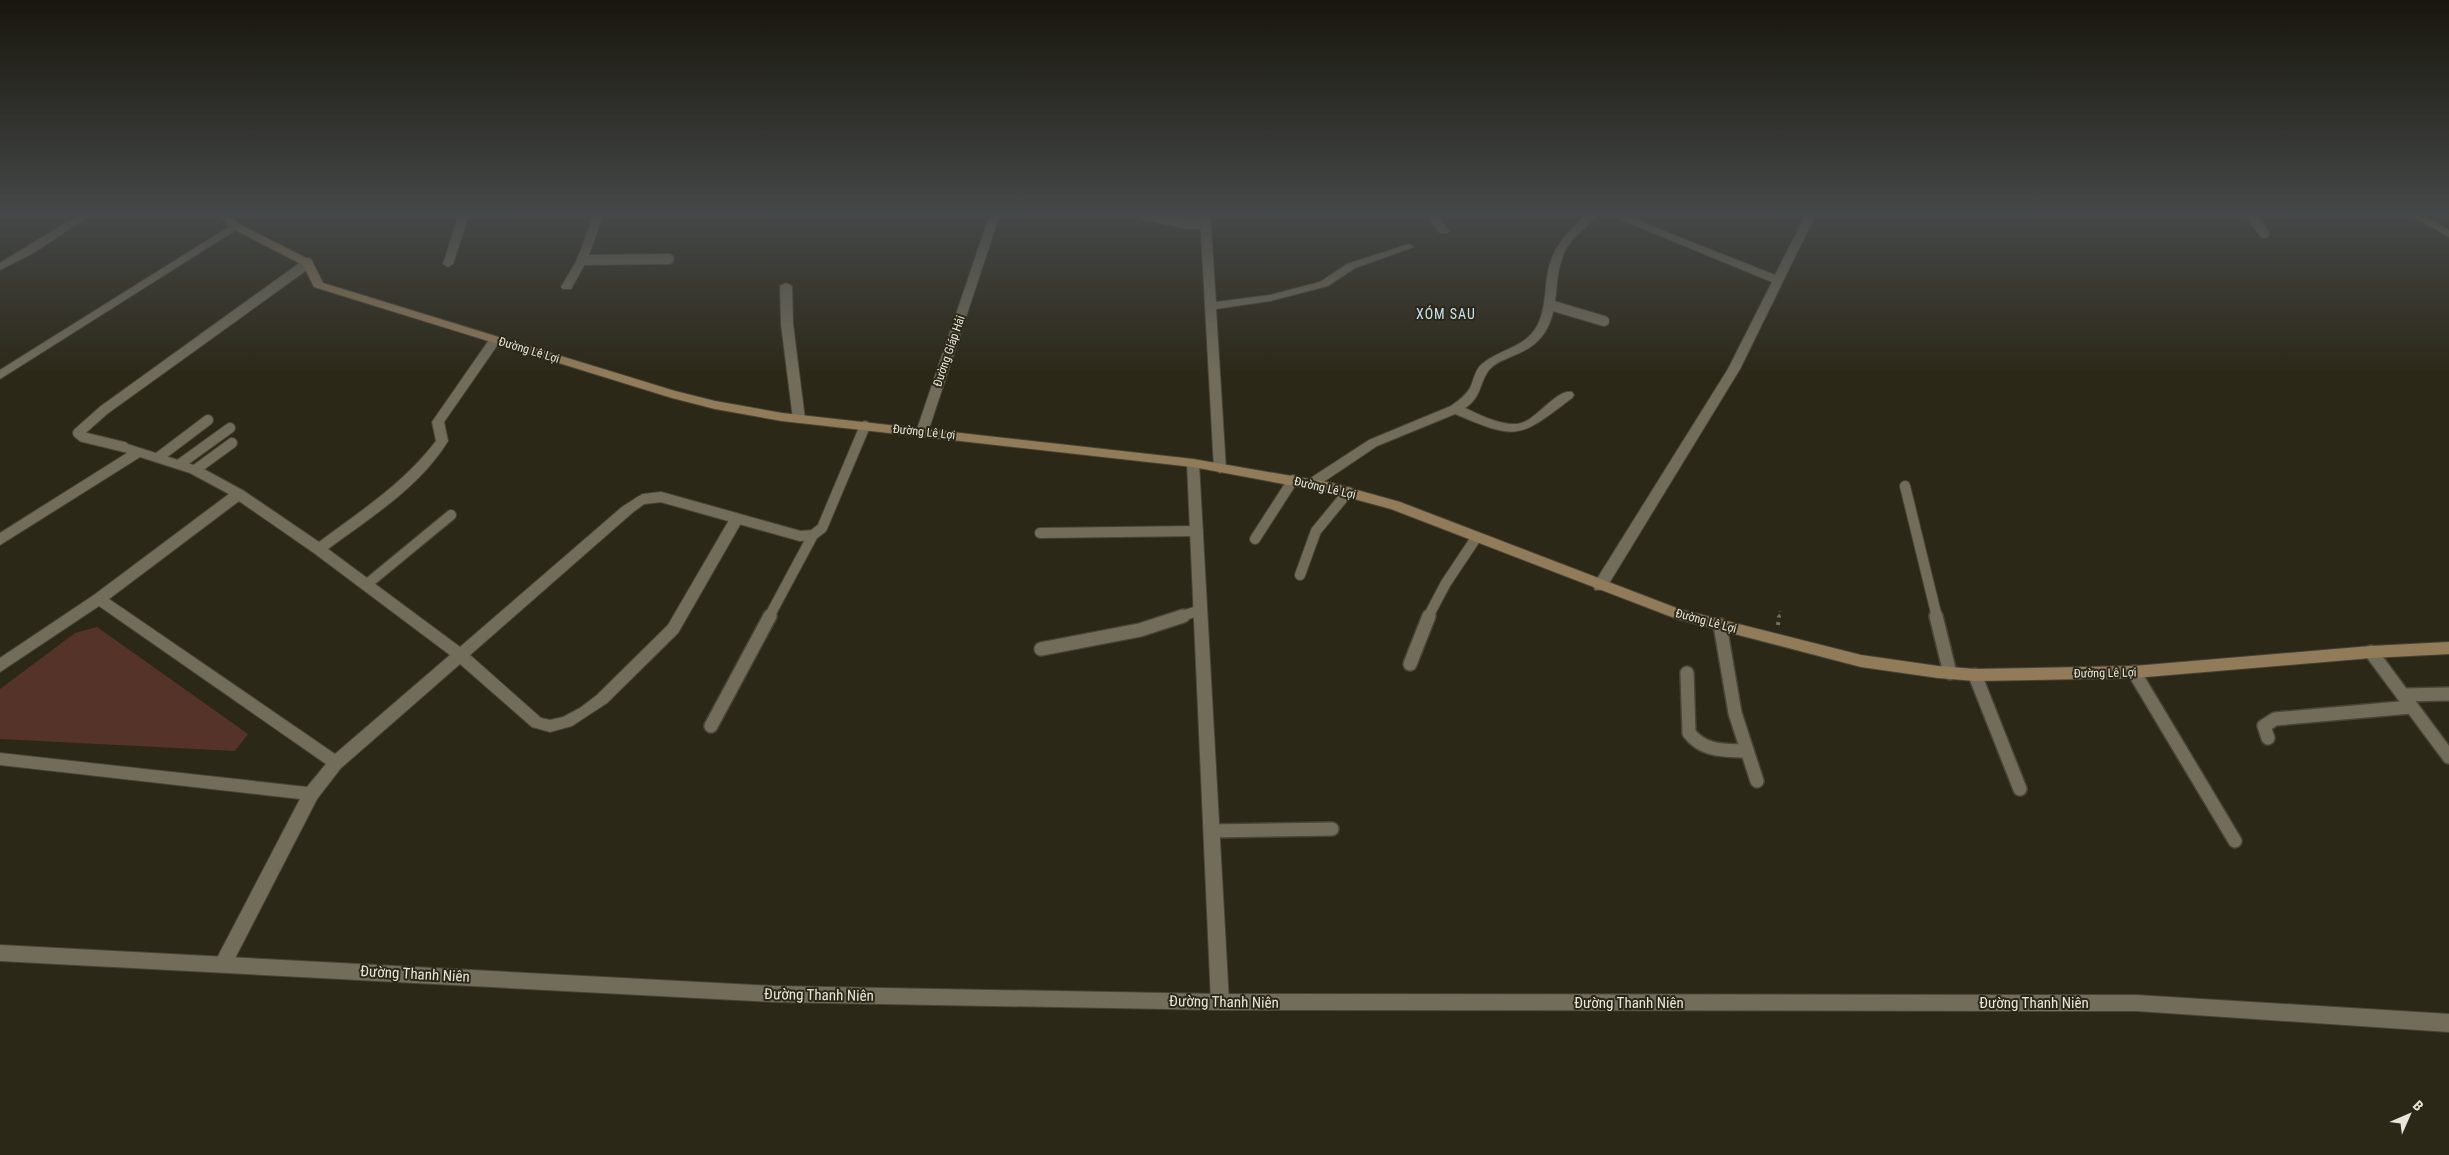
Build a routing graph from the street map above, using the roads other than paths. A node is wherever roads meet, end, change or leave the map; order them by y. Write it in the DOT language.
graph roads {
  1 [pos="169,268"];
  2 [pos="301,268"];
  3 [pos="310,268"];
  4 [pos="578,268"];
  5 [pos="977,268"];
  6 [pos="1208,268"];
  7 [pos="1348,268"];
  8 [pos="1555,268"];
  9 [pos="1748,268"];
  10 [pos="1784,268"];
  11 [pos="1778,280"];
  12 [pos="786,286"];
  13 [pos="568,287"];
  14 [pos="1550,305"];
  15 [pos="1210,306"];
  16 [pos="1604,321"];
  17 [pos="494,340"];
  18 [pos="0,375"];
  19 [pos="1568,395"];
  20 [pos="1455,409"];
  21 [pos="799,419"];
  22 [pos="208,420"];
  23 [pos="865,426"];
  24 [pos="230,428"];
  25 [pos="922,432"];
  26 [pos="232,443"];
  27 [pos="124,447"];
  28 [pos="139,451"];
  29 [pos="159,457"];
  30 [pos="1193,463"];
  31 [pos="180,464"];
  32 [pos="1220,469"];
  33 [pos="195,470"];
  34 [pos="1293,480"];
  35 [pos="1311,484"];
  36 [pos="1905,486"];
  37 [pos="1348,492"];
  38 [pos="239,494"];
  39 [pos="644,500"];
  40 [pos="451,515"];
  41 [pos="737,518"];
  42 [pos="1198,531"];
  43 [pos="1040,533"];
  44 [pos="813,535"];
  45 [pos="1476,538"];
  46 [pos="1255,539"];
  47 [pos="0,540"];
  48 [pos="319,549"];
  49 [pos="1300,575"];
  50 [pos="366,585"];
  51 [pos="1600,586"];
  52 [pos="99,599"];
  53 [pos="1201,610"];
  54 [pos="1720,625"];
  55 [pos="2449,648"];
  56 [pos="1041,649"];
  57 [pos="2371,652"];
  58 [pos="461,656"];
  59 [pos="1410,664"];
  60 [pos="0,666"];
  61 [pos="2134,672"];
  62 [pos="1687,673"];
  63 [pos="1950,673"];
  64 [pos="1976,675"];
  65 [pos="2449,694"];
  66 [pos="2403,695"];
  67 [pos="2412,707"];
  68 [pos="712,726"];
  69 [pos="2268,738"];
  70 [pos="1746,751"];
  71 [pos="2449,757"];
  72 [pos="0,759"];
  73 [pos="336,763"];
  74 [pos="1757,780"];
  75 [pos="2020,789"];
  76 [pos="311,794"];
  77 [pos="1332,829"];
  78 [pos="1212,832"];
  79 [pos="2235,841"];
  80 [pos="0,952"];
  81 [pos="224,964"];
  82 [pos="1220,1002"];
  83 [pos="2449,1024"];
  1 -- 18 [label="street"];
  2 -- 27 [label="lane"];
  3 -- 17 [label="main road, Đường Lê Lợi"];
  4 -- 13 [label="street"];
  5 -- 25 [label="street, Đường Giáp Hải"];
  6 -- 15 [label="street"];
  7 -- 15 [label="street"];
  8 -- 14 [label="street"];
  9 -- 11 [label="street"];
  10 -- 11 [label="street"];
  11 -- 51 [label="street"];
  12 -- 21 [label="street"];
  14 -- 16 [label="lane"];
  14 -- 20 [label="street"];
  15 -- 32 [label="street"];
  17 -- 21 [label="main road, Đường Lê Lợi"];
  17 -- 48 [label="street"];
  19 -- 20 [label="street"];
  20 -- 35 [label="street"];
  21 -- 23 [label="main road, Đường Lê Lợi"];
  22 -- 29 [label="lane"];
  23 -- 25 [label="main road, Đường Lê Lợi"];
  23 -- 44 [label="lane"];
  24 -- 31 [label="lane"];
  25 -- 30 [label="main road, Đường Lê Lợi"];
  26 -- 33 [label="lane"];
  27 -- 28 [label="street"];
  28 -- 29 [label="street"];
  28 -- 47 [label="street"];
  29 -- 31 [label="street"];
  30 -- 32 [label="main road, Đường Lê Lợi"];
  30 -- 42 [label="street"];
  31 -- 33 [label="street"];
  32 -- 34 [label="main road, Đường Lê Lợi"];
  33 -- 38 [label="street"];
  34 -- 35 [label="main road, Đường Lê Lợi"];
  34 -- 46 [label="lane"];
  35 -- 37 [label="main road, Đường Lê Lợi"];
  36 -- 63 [label="lane"];
  37 -- 45 [label="main road, Đường Lê Lợi"];
  37 -- 49 [label="lane"];
  38 -- 48 [label="street"];
  38 -- 52 [label="street"];
  39 -- 41 [label="lane"];
  39 -- 58 [label="street"];
  40 -- 50 [label="lane"];
  41 -- 44 [label="lane"];
  41 -- 58 [label="street"];
  42 -- 43 [label="lane"];
  42 -- 53 [label="street"];
  44 -- 68 [label="lane"];
  45 -- 51 [label="main road, Đường Lê Lợi"];
  45 -- 59 [label="lane"];
  48 -- 50 [label="street"];
  50 -- 58 [label="street"];
  51 -- 54 [label="main road, Đường Lê Lợi"];
  52 -- 60 [label="street"];
  52 -- 73 [label="street"];
  53 -- 56 [label="lane"];
  53 -- 78 [label="street"];
  54 -- 63 [label="main road, Đường Lê Lợi"];
  54 -- 70 [label="lane"];
  55 -- 57 [label="main road, Đường Lê Lợi"];
  57 -- 61 [label="main road, Đường Lê Lợi"];
  57 -- 66 [label="lane"];
  58 -- 73 [label="street"];
  61 -- 64 [label="main road, Đường Lê Lợi"];
  61 -- 79 [label="lane"];
  62 -- 70 [label="lane"];
  63 -- 64 [label="main road, Đường Lê Lợi"];
  64 -- 75 [label="lane"];
  65 -- 66 [label="lane"];
  66 -- 67 [label="lane"];
  67 -- 69 [label="lane"];
  67 -- 71 [label="lane"];
  70 -- 74 [label="lane"];
  72 -- 76 [label="street"];
  73 -- 76 [label="street"];
  76 -- 81 [label="street"];
  77 -- 78 [label="lane"];
  78 -- 82 [label="street"];
  80 -- 81 [label="street, Đường Thanh Niên"];
  81 -- 82 [label="street, Đường Thanh Niên"];
  82 -- 83 [label="street, Đường Thanh Niên"];
}
